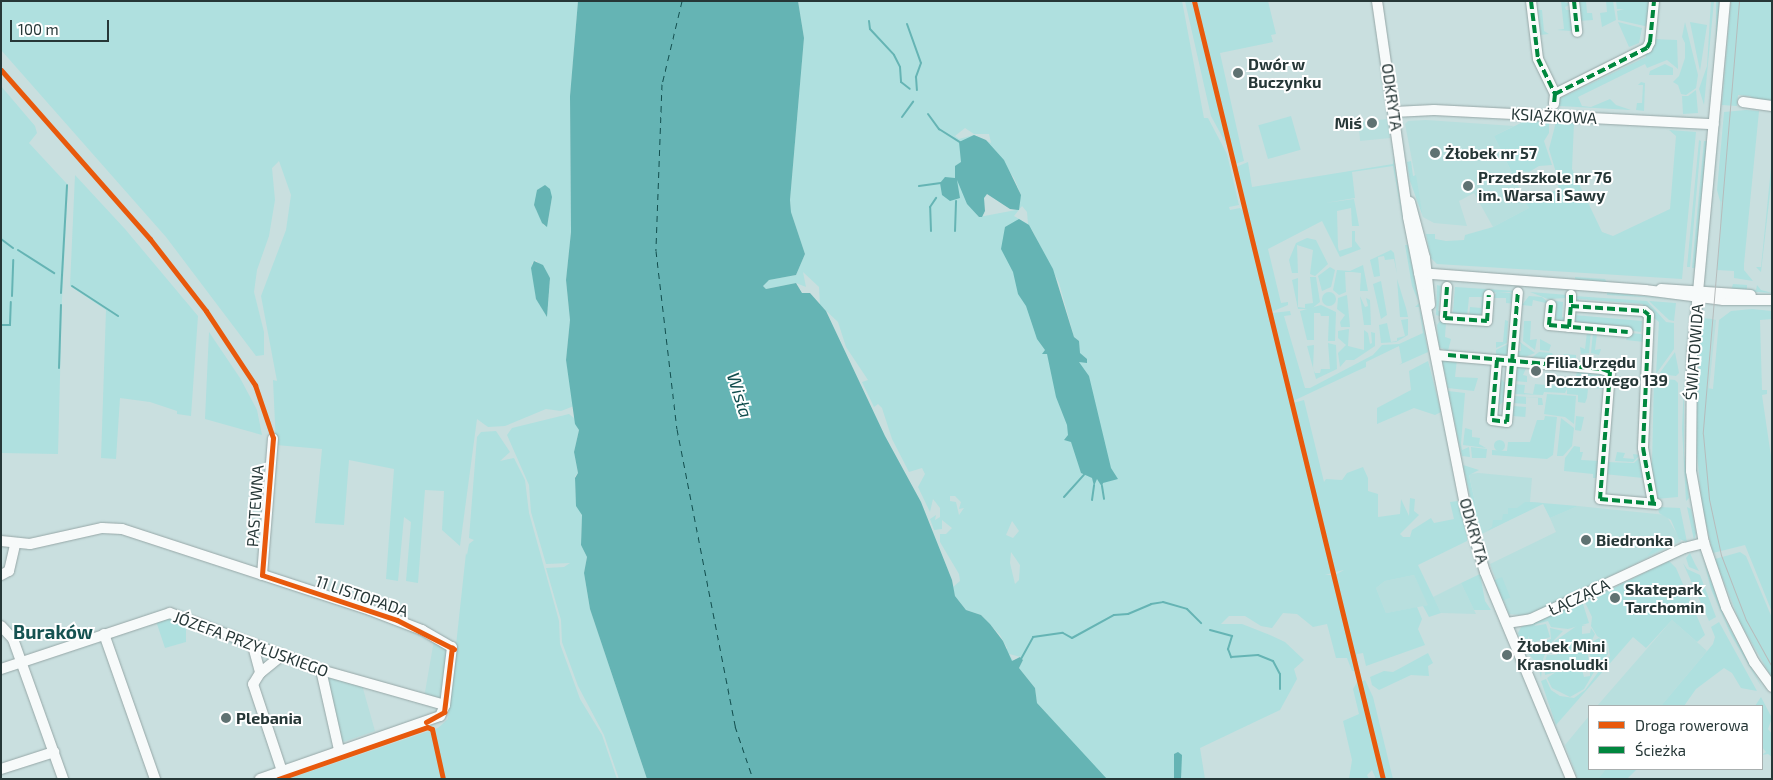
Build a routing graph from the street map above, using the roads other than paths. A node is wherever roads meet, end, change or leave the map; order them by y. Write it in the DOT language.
graph roads {
  1 [pos="1377,1"];
  2 [pos="1531,1"];
  3 [pos="1574,1"];
  4 [pos="1654,1"];
  5 [pos="1725,1"];
  6 [pos="1577,32"];
  7 [pos="1743,102"];
  8 [pos="1772,106"];
  9 [pos="1394,112"];
  10 [pos="1714,124"];
  11 [pos="1424,273"];
  12 [pos="1447,287"];
  13 [pos="1518,292"];
  14 [pos="1698,293"];
  15 [pos="1489,295"];
  16 [pos="1772,299"];
  17 [pos="1551,304"];
  18 [pos="1438,320"];
  19 [pos="1569,327"];
  20 [pos="1628,332"];
  21 [pos="1436,355"];
  22 [pos="1497,360"];
  23 [pos="1513,361"];
  24 [pos="273,438"];
  25 [pos="1,541"];
  26 [pos="1704,543"];
  27 [pos="15,544"];
  28 [pos="1,575"];
  29 [pos="262,575"];
  30 [pos="1506,623"];
  31 [pos="1,626"];
  32 [pos="104,634"];
  33 [pos="253,646"];
  34 [pos="281,656"];
  35 [pos="21,662"];
  36 [pos="1,669"];
  37 [pos="321,670"];
  38 [pos="260,673"];
  39 [pos="1772,687"];
  40 [pos="445,705"];
  41 [pos="339,750"];
  42 [pos="54,752"];
  43 [pos="1,770"];
  44 [pos="282,771"];
  45 [pos="63,779"];
  46 [pos="154,779"];
  47 [pos="260,779"];
  48 [pos="1571,779"];
  1 -- 9 [label="street, ODKRYTA"];
  2 -- 4 [label="street"];
  3 -- 6 [label="street"];
  5 -- 10 [label="street, ŚWIATOWIDA"];
  7 -- 8 [label="street"];
  9 -- 10 [label="street, KSIĄŻKOWA"];
  9 -- 11 [label="street, ODKRYTA"];
  10 -- 14 [label="street, ŚWIATOWIDA"];
  11 -- 14 [label="street"];
  11 -- 18 [label="street, ODKRYTA"];
  12 -- 18 [label="street"];
  13 -- 23 [label="street"];
  14 -- 16 [label="street"];
  14 -- 26 [label="street, ŚWIATOWIDA"];
  15 -- 18 [label="street"];
  17 -- 19 [label="street"];
  18 -- 21 [label="street, ODKRYTA"];
  19 -- 20 [label="street"];
  19 -- 23 [label="street"];
  21 -- 22 [label="street"];
  21 -- 30 [label="street, ODKRYTA"];
  22 -- 23 [label="street"];
  22 -- 23 [label="street"];
  24 -- 29 [label="street, PASTEWNA"];
  25 -- 27 [label="street, 11 LISTOPADA"];
  26 -- 30 [label="street, ŁĄCZĄCA"];
  26 -- 39 [label="street, ŚWIATOWIDA"];
  27 -- 28 [label="street"];
  27 -- 29 [label="street, 11 LISTOPADA"];
  29 -- 40 [label="street, 11 LISTOPADA"];
  30 -- 48 [label="street, ODKRYTA"];
  31 -- 35 [label="street"];
  32 -- 33 [label="street, JÓZEFA PRZYŁUSKIEGO"];
  32 -- 35 [label="street, JÓZEFA PRZYŁUSKIEGO"];
  32 -- 46 [label="street"];
  33 -- 34 [label="street, JÓZEFA PRZYŁUSKIEGO"];
  33 -- 38 [label="street"];
  34 -- 37 [label="street, JÓZEFA PRZYŁUSKIEGO"];
  34 -- 38 [label="street"];
  35 -- 36 [label="street, JÓZEFA PRZYŁUSKIEGO"];
  35 -- 42 [label="street"];
  37 -- 40 [label="street, JÓZEFA PRZYŁUSKIEGO"];
  37 -- 41 [label="street"];
  38 -- 44 [label="street"];
  40 -- 41 [label="street"];
  41 -- 44 [label="street"];
  42 -- 43 [label="street"];
  42 -- 45 [label="street"];
  44 -- 47 [label="street"];
}
